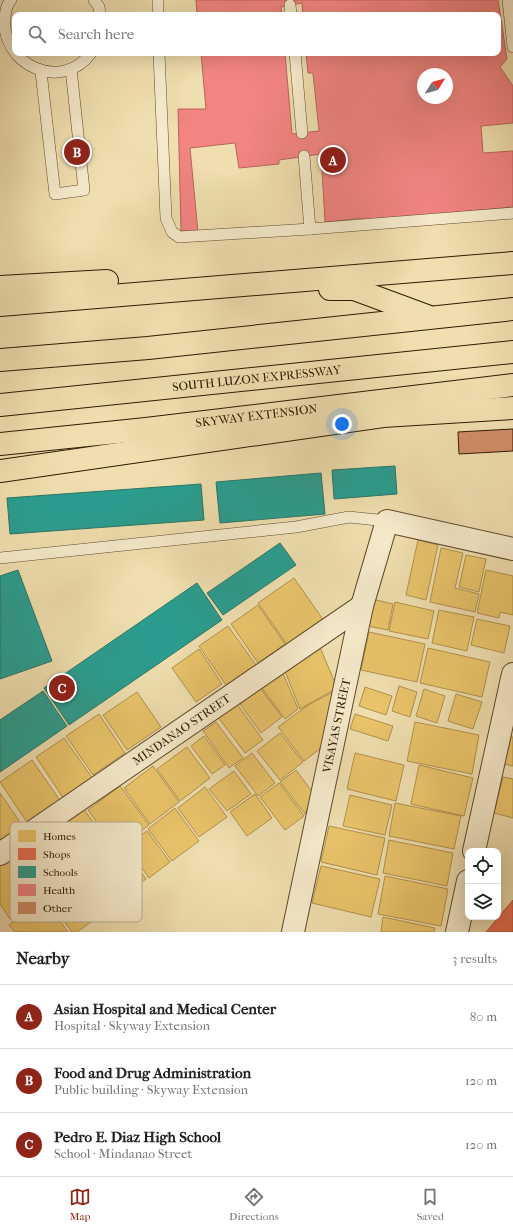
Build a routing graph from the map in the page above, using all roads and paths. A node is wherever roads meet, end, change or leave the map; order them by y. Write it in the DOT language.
graph roads {
  1 [pos="158,0"];
  2 [pos="508,0"];
  3 [pos="6,2"];
  4 [pos="158,12"];
  5 [pos="513,46"];
  6 [pos="12,51"];
  7 [pos="16,56"];
  8 [pos="88,56"];
  9 [pos="159,56"];
  10 [pos="295,56"];
  11 [pos="71,69"];
  12 [pos="42,72"];
  13 [pos="302,133"];
  14 [pos="304,156"];
  15 [pos="513,213"];
  16 [pos="310,229"];
  17 [pos="513,250"];
  18 [pos="513,263"];
  19 [pos="0,287"];
  20 [pos="0,305"];
  21 [pos="513,309"];
  22 [pos="0,313"];
  23 [pos="432,318"];
  24 [pos="513,352"];
  25 [pos="0,360"];
  26 [pos="513,386"];
  27 [pos="0,405"];
  28 [pos="513,408"];
  29 [pos="0,444"];
  30 [pos="0,471"];
  31 [pos="387,521"];
  32 [pos="513,549"];
  33 [pos="0,558"];
  34 [pos="362,606"];
  35 [pos="513,674"];
  36 [pos="47,822"];
  37 [pos="10,847"];
  38 [pos="475,848"];
  39 [pos="0,854"];
  40 [pos="467,884"];
  41 [pos="293,932"];
  42 [pos="457,932"];
  1 -- 4 [label="lane"];
  2 -- 5 [label="lane"];
  3 -- 6 [label="lane"];
  7 -- 12 [label="lane"];
  8 -- 11 [label="lane"];
  9 -- 16 [label="lane"];
  10 -- 13 [label="lane"];
  11 -- 12 [label="lane"];
  11 -- 12 [label="lane"];
  14 -- 16 [label="lane"];
  15 -- 16 [label="lane"];
  17 -- 19 [label="highway"];
  18 -- 20 [label="highway"];
  21 -- 23 [label="highway"];
  22 -- 23 [label="highway"];
  23 -- 25 [label="highway"];
  24 -- 27 [label="highway, SOUTH LUZON EXPRESSWAY"];
  26 -- 29 [label="highway, SKYWAY EXTENSION"];
  28 -- 30 [label="highway"];
  31 -- 32 [label="street"];
  31 -- 33 [label="lane"];
  31 -- 34 [label="street, VISAYAS STREET"];
  34 -- 36 [label="street, MINDANAO STREET"];
  34 -- 41 [label="street, VISAYAS STREET"];
  35 -- 38 [label="street"];
  37 -- 39 [label="street, MINDANAO STREET"];
  40 -- 42 [label="street"];
}
